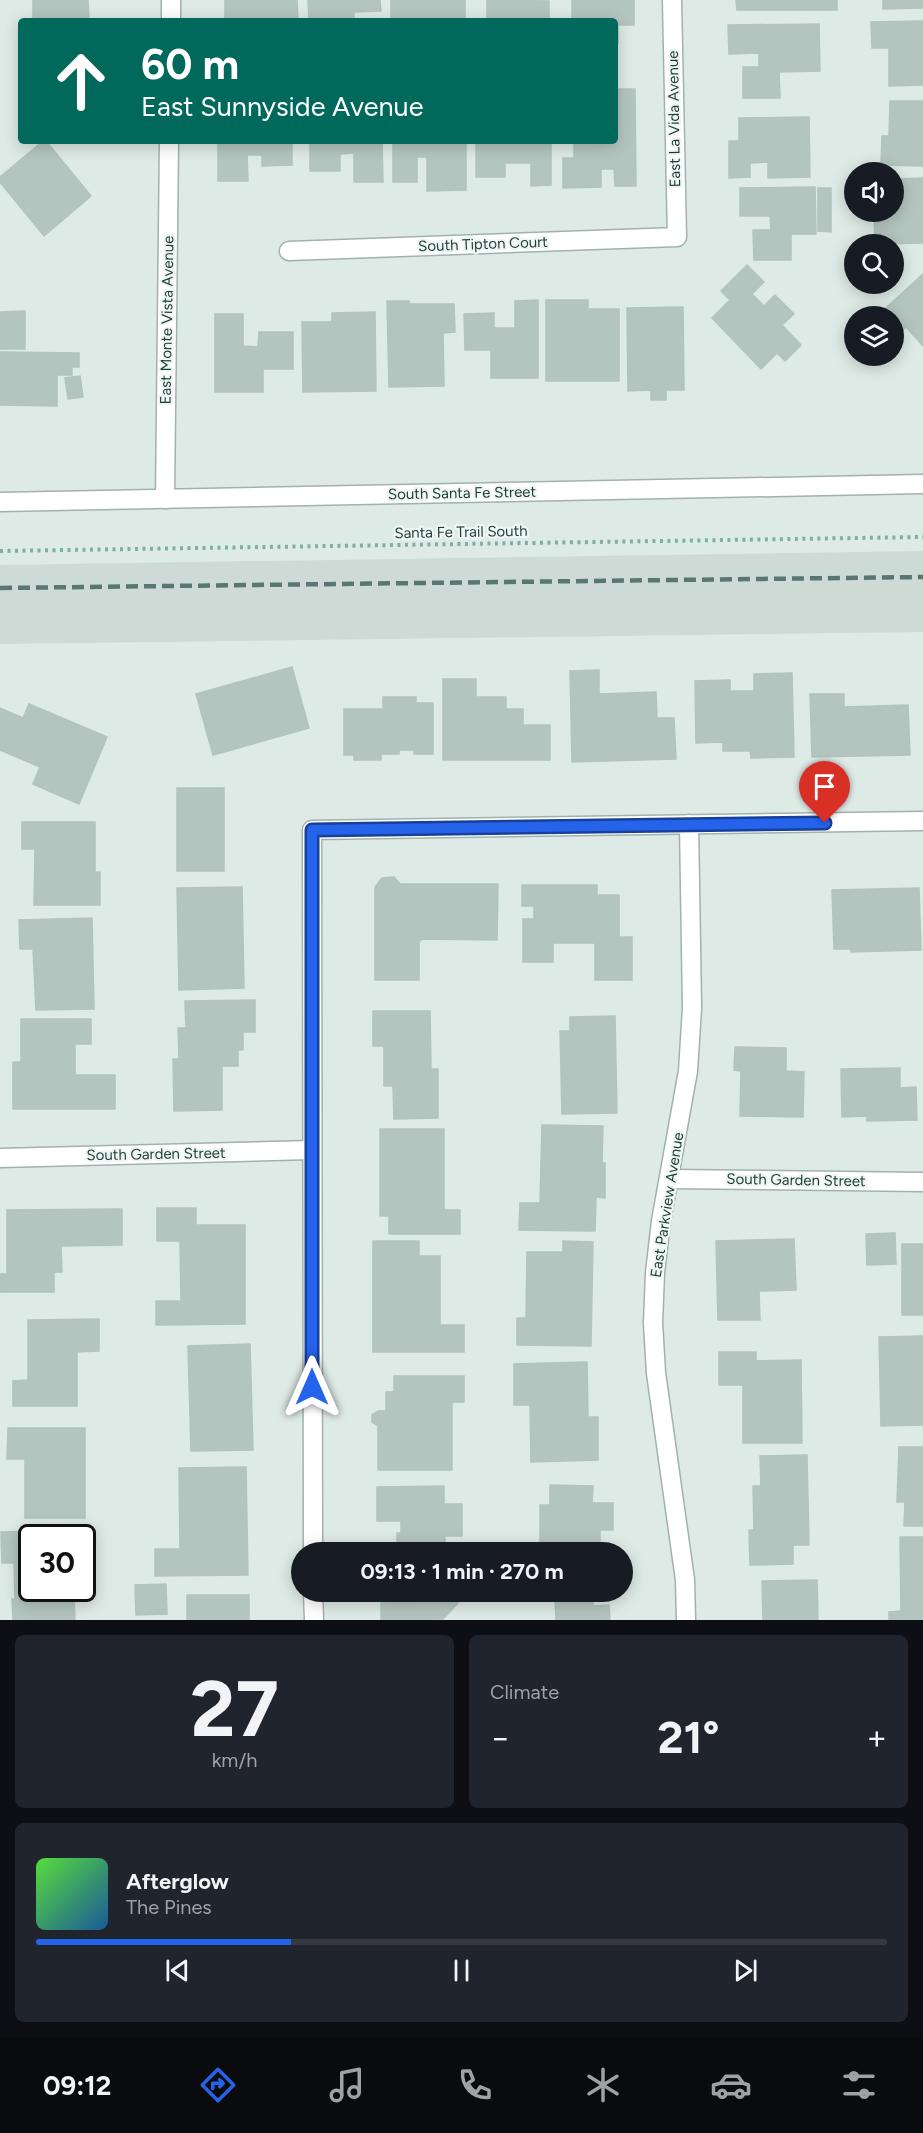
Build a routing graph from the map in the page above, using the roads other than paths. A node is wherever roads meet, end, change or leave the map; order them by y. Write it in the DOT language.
graph roads {
  1 [pos="171,0"];
  2 [pos="672,0"];
  3 [pos="171,18"];
  4 [pos="169,144"];
  5 [pos="677,237"];
  6 [pos="289,251"];
  7 [pos="923,484"];
  8 [pos="165,499"];
  9 [pos="0,502"];
  10 [pos="923,821"];
  11 [pos="689,824"];
  12 [pos="311,1150"];
  13 [pos="0,1158"];
  14 [pos="669,1179"];
  15 [pos="923,1182"];
  16 [pos="313,1542"];
  17 [pos="314,1602"];
  18 [pos="314,1620"];
  19 [pos="686,1620"];
  1 -- 3 [label="street"];
  2 -- 5 [label="street, East La Vida Avenue"];
  4 -- 8 [label="street, East Monte Vista Avenue"];
  5 -- 6 [label="street, South Tipton Court"];
  7 -- 8 [label="street, South Santa Fe Street"];
  8 -- 9 [label="street, South Santa Fe Street"];
  10 -- 11 [label="street"];
  11 -- 12 [label="street"];
  11 -- 14 [label="street, East Parkview Avenue"];
  12 -- 13 [label="street, South Garden Street"];
  12 -- 16 [label="street"];
  14 -- 15 [label="street, South Garden Street"];
  14 -- 19 [label="street, East Parkview Avenue"];
  17 -- 18 [label="street"];
}
